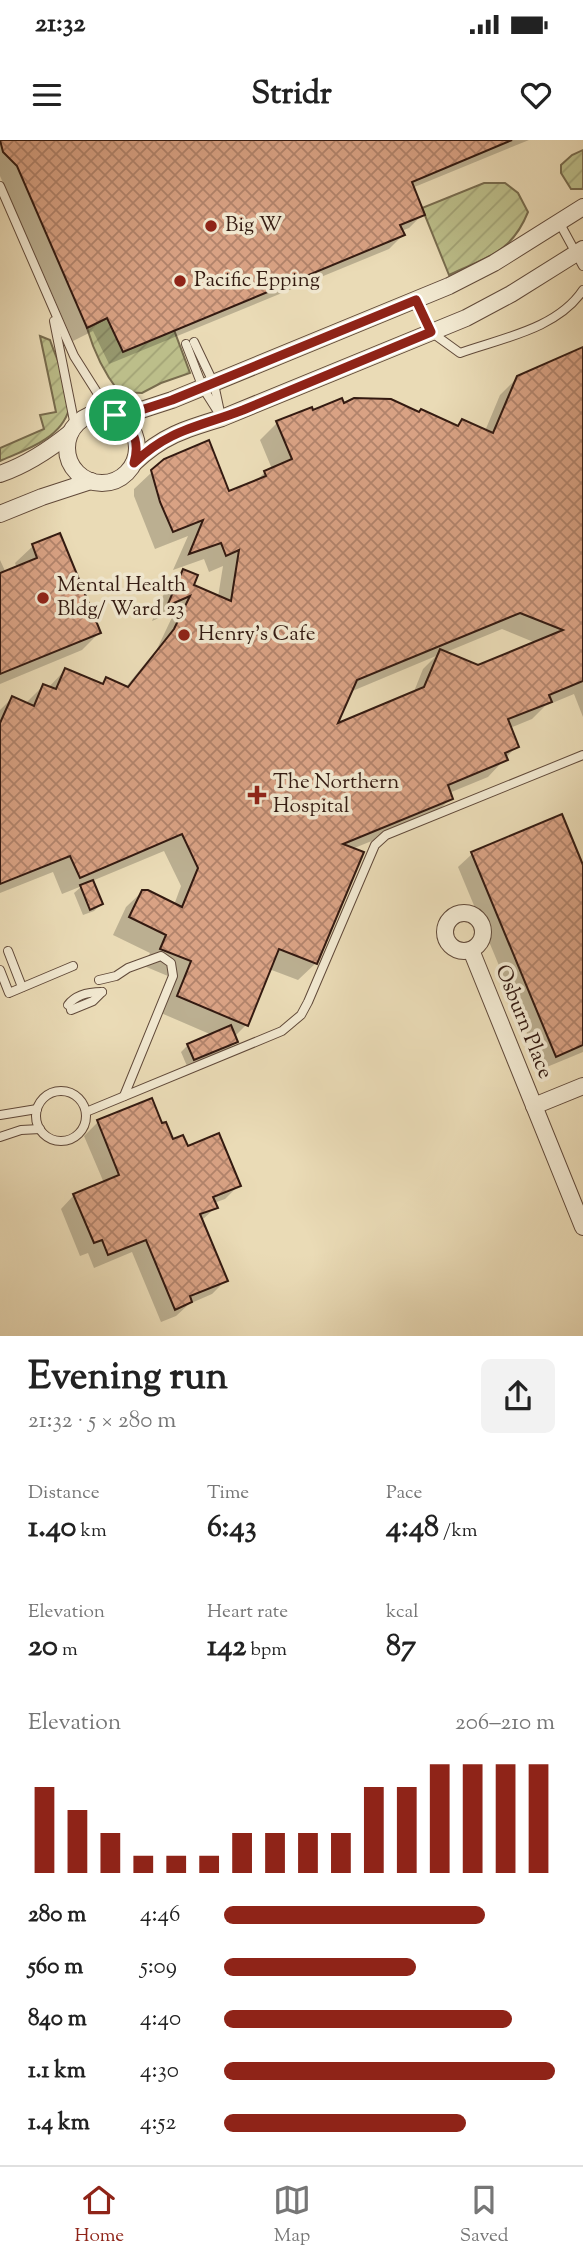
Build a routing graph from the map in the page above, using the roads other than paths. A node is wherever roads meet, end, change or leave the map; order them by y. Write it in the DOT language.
graph roads {
  1 [pos="0,186"];
  2 [pos="583,208"];
  3 [pos="559,222"];
  4 [pos="581,256"];
  5 [pos="583,290"];
  6 [pos="416,300"];
  7 [pos="52,308"];
  8 [pos="431,332"];
  9 [pos="190,343"];
  10 [pos="209,386"];
  11 [pos="112,414"];
  12 [pos="222,418"];
  13 [pos="73,429"];
  14 [pos="134,463"];
  15 [pos="0,474"];
  16 [pos="91,481"];
  17 [pos="0,514"];
  18 [pos="583,755"];
  19 [pos="471,950"];
  20 [pos="8,951"];
  21 [pos="73,966"];
  22 [pos="0,970"];
  23 [pos="99,980"];
  24 [pos="22,987"];
  25 [pos="583,1086"];
  26 [pos="124,1096"];
  27 [pos="534,1107"];
  28 [pos="37,1109"];
  29 [pos="86,1112"];
  30 [pos="0,1115"];
  31 [pos="40,1129"];
  32 [pos="0,1138"];
  33 [pos="583,1227"];
  1 -- 7 [label="lane"];
  2 -- 3 [label="street"];
  3 -- 4 [label="lane"];
  3 -- 6 [label="street"];
  4 -- 8 [label="street"];
  5 -- 8 [label="lane"];
  6 -- 8 [label="lane"];
  6 -- 10 [label="street"];
  7 -- 11 [label="lane"];
  7 -- 13 [label="lane"];
  8 -- 12 [label="street"];
  9 -- 10 [label="lane"];
  10 -- 11 [label="street"];
  10 -- 12 [label="lane"];
  11 -- 13 [label="street"];
  11 -- 14 [label="street"];
  12 -- 14 [label="street"];
  13 -- 15 [label="street"];
  13 -- 16 [label="street"];
  14 -- 16 [label="street"];
  16 -- 17 [label="street"];
  18 -- 26 [label="lane"];
  19 -- 27 [label="street, Osburn Place"];
  20 -- 24 [label="lane"];
  21 -- 24 [label="lane"];
  22 -- 24 [label="lane"];
  23 -- 26 [label="lane"];
  25 -- 27 [label="street"];
  26 -- 29 [label="lane"];
  27 -- 33 [label="street, Osburn Place"];
  28 -- 29 [label="lane"];
  28 -- 30 [label="lane"];
  28 -- 31 [label="lane"];
  29 -- 31 [label="lane"];
  31 -- 32 [label="lane"];
}
